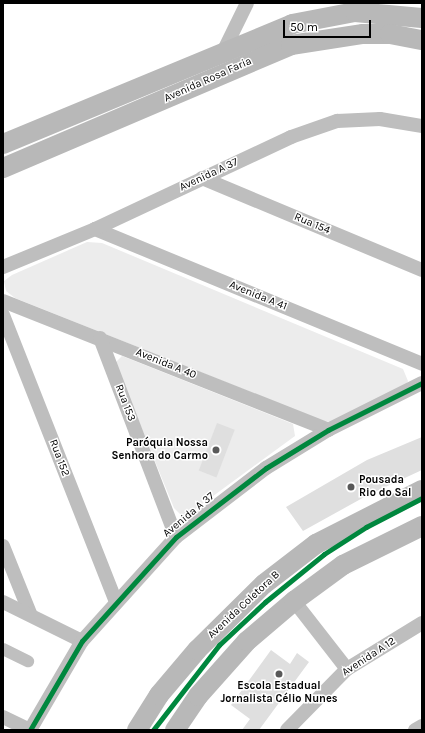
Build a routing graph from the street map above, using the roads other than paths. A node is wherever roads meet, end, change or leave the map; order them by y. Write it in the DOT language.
graph roads {
  1 [pos="247,3"];
  2 [pos="422,18"];
  3 [pos="422,40"];
  4 [pos="224,50"];
  5 [pos="147,83"];
  6 [pos="156,103"];
  7 [pos="422,126"];
  8 [pos="3,144"];
  9 [pos="3,168"];
  10 [pos="202,178"];
  11 [pos="95,229"];
  12 [pos="3,267"];
  13 [pos="422,270"];
  14 [pos="3,300"];
  15 [pos="3,315"];
  16 [pos="100,338"];
  17 [pos="422,364"];
  18 [pos="422,383"];
  19 [pos="328,430"];
  20 [pos="422,490"];
  21 [pos="422,526"];
  22 [pos="176,537"];
  23 [pos="3,546"];
  24 [pos="294,601"];
  25 [pos="3,602"];
  26 [pos="116,602"];
  27 [pos="30,613"];
  28 [pos="422,623"];
  29 [pos="82,641"];
  30 [pos="346,669"];
  31 [pos="3,717"];
  32 [pos="422,726"];
  33 [pos="30,730"];
  34 [pos="137,730"];
  35 [pos="175,730"];
  36 [pos="287,730"];
  37 [pos="415,730"];
  1 -- 4 [label="street"];
  2 -- 4 [label="street, Avenida Rosa Faria"];
  3 -- 6 [label="street, Avenida Rosa Faria"];
  4 -- 5 [label="street, Avenida Rosa Faria"];
  5 -- 6 [label="street"];
  5 -- 8 [label="street, Avenida Rosa Faria"];
  6 -- 9 [label="street, Avenida Rosa Faria"];
  7 -- 10 [label="street, Avenida A 37"];
  10 -- 11 [label="street, Avenida A 37"];
  10 -- 13 [label="street, Rua 154"];
  11 -- 12 [label="street, Avenida A 37"];
  11 -- 17 [label="street, Avenida A 41"];
  14 -- 16 [label="street, Avenida A 40"];
  15 -- 26 [label="street, Rua 152"];
  16 -- 19 [label="street, Avenida A 40"];
  16 -- 22 [label="street, Rua 153"];
  18 -- 19 [label="street, Avenida A 37"];
  19 -- 22 [label="street, Avenida A 37"];
  20 -- 34 [label="street, Avenida Coletora B"];
  21 -- 24 [label="street"];
  22 -- 26 [label="street, Avenida A 37"];
  23 -- 27 [label="street"];
  24 -- 30 [label="street"];
  24 -- 35 [label="street"];
  25 -- 27 [label="street"];
  26 -- 29 [label="street, Avenida A 37"];
  27 -- 29 [label="street"];
  28 -- 30 [label="street, Avenida A 12"];
  29 -- 33 [label="street, Avenida A 37"];
  30 -- 36 [label="street, Avenida A 12"];
  31 -- 33 [label="street"];
  32 -- 37 [label="street"];
}
